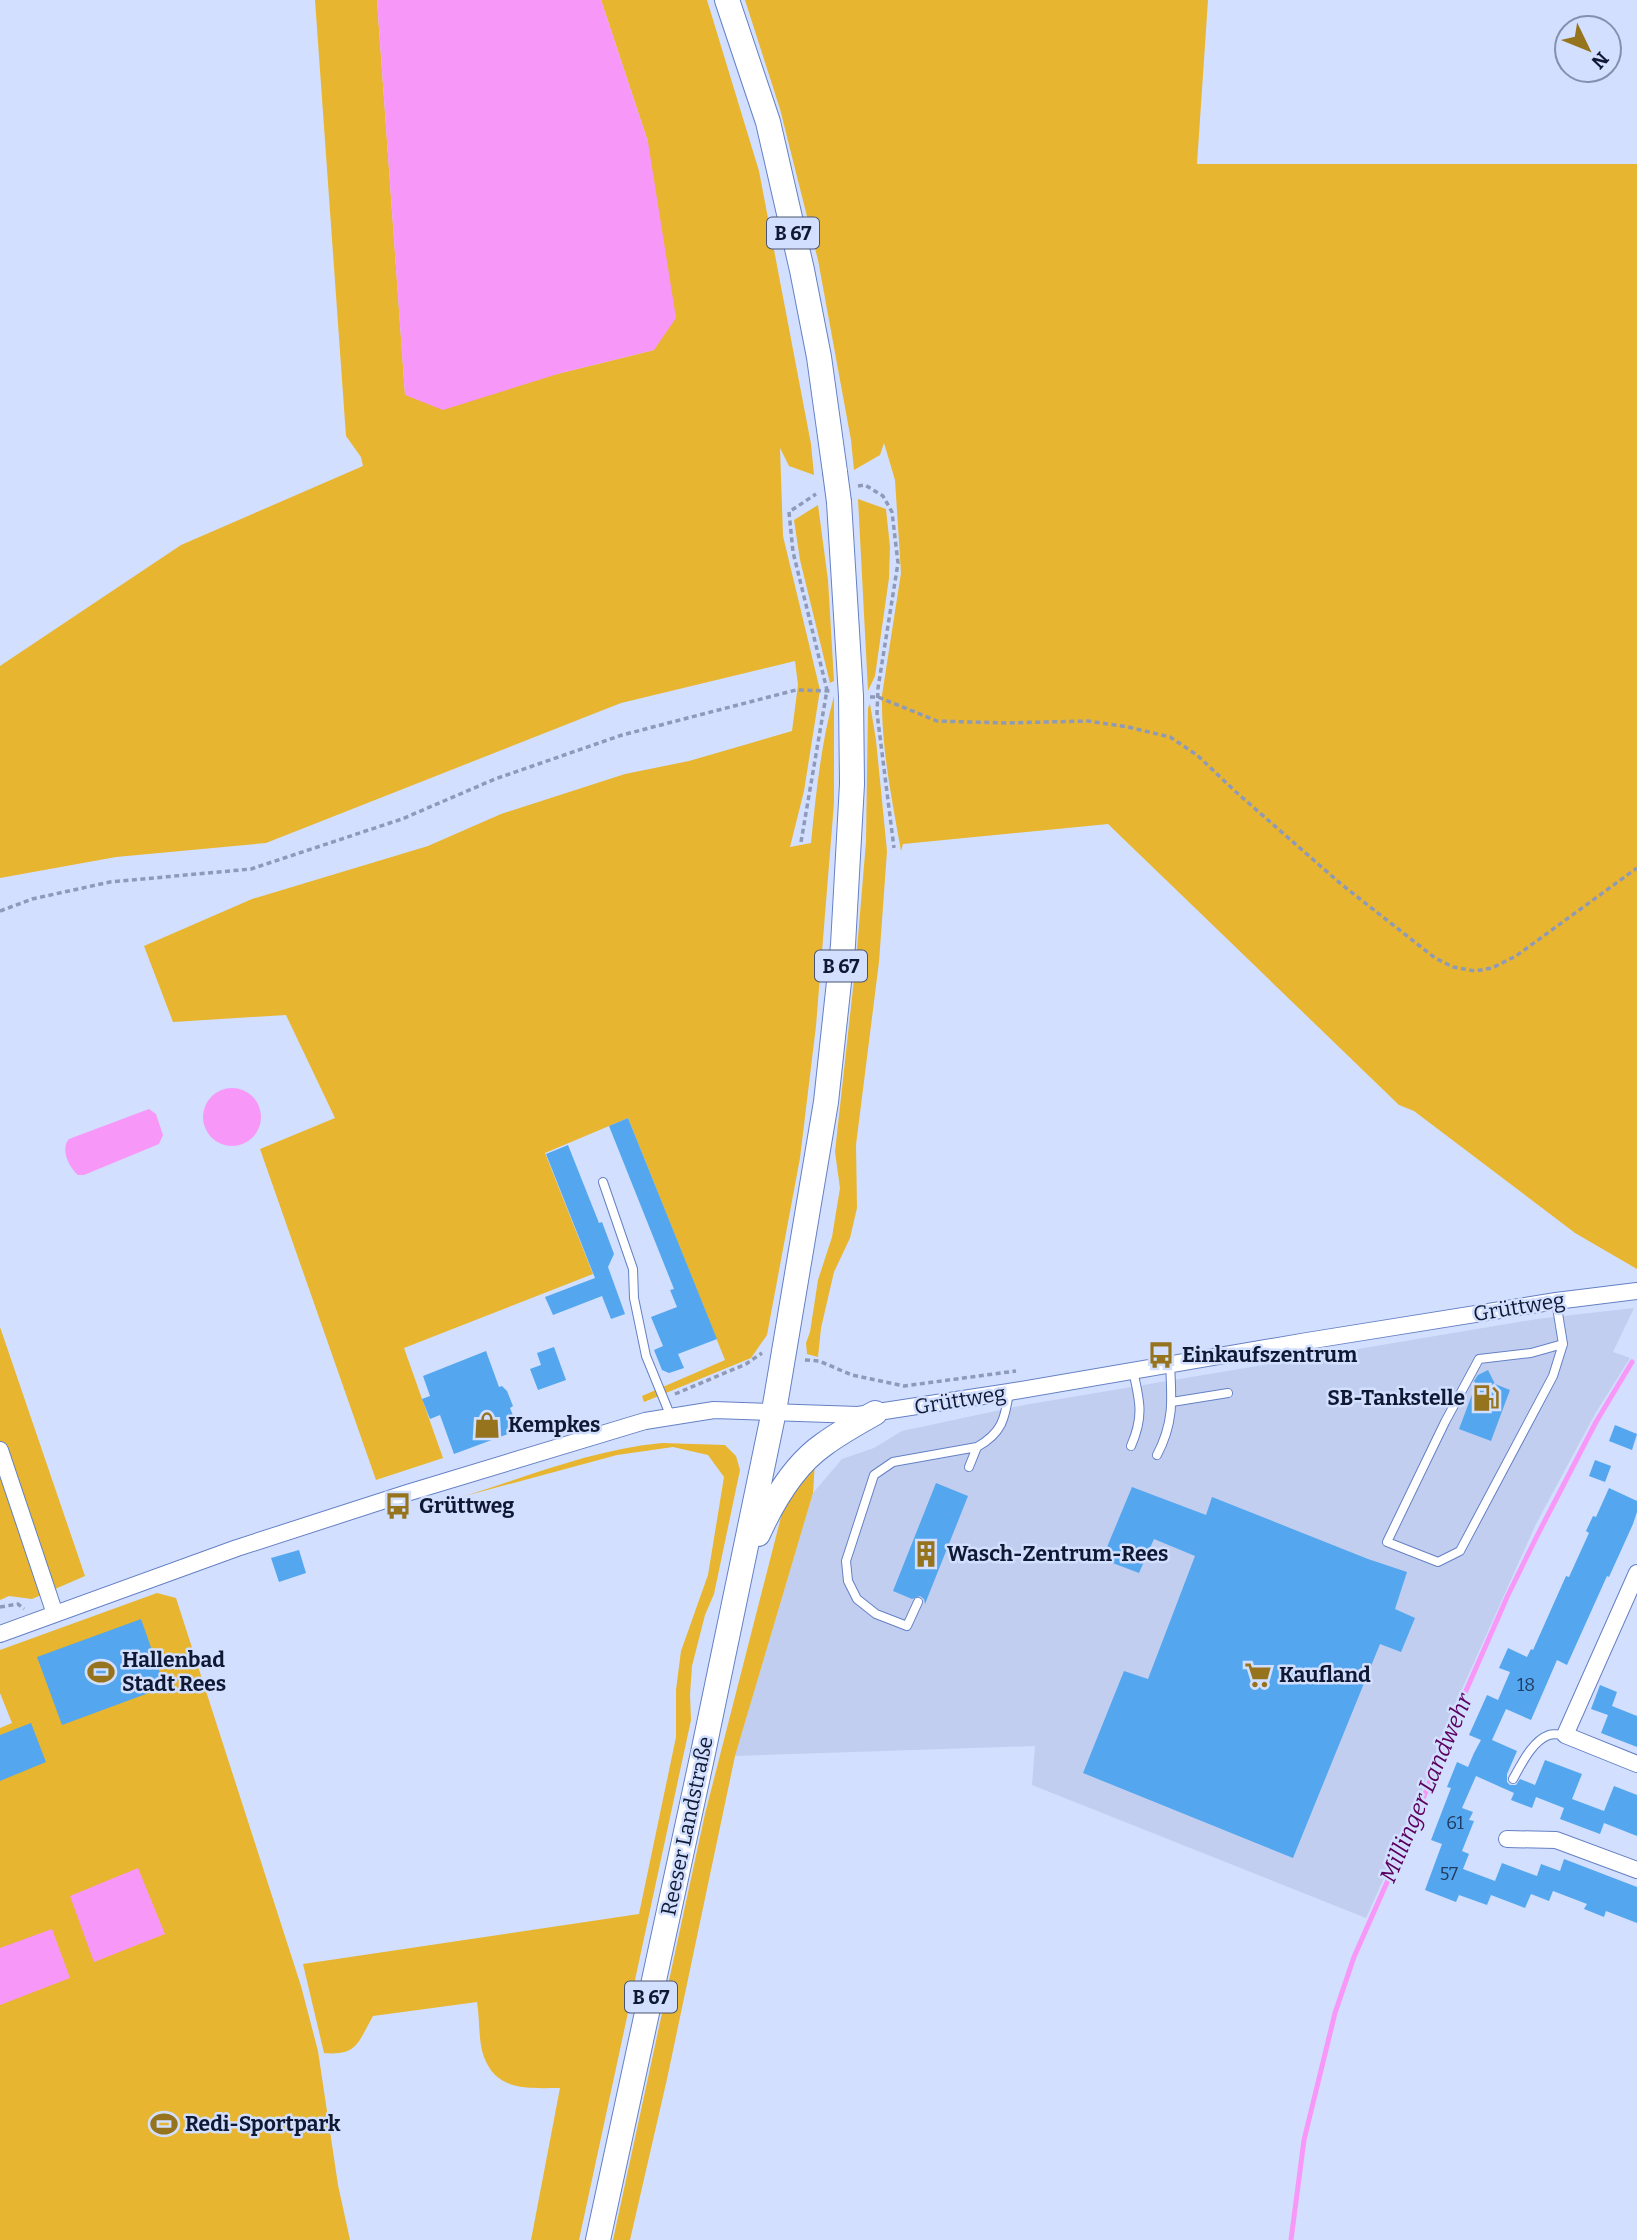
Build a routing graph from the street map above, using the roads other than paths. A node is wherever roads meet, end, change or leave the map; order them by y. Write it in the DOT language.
graph roads {
  1 [pos="727,0"];
  2 [pos="603,1182"];
  3 [pos="1637,1291"];
  4 [pos="1556,1301"];
  5 [pos="1563,1344"];
  6 [pos="1170,1364"];
  7 [pos="1133,1371"];
  8 [pos="1009,1392"];
  9 [pos="1228,1393"];
  10 [pos="1172,1402"];
  11 [pos="774,1411"];
  12 [pos="875,1413"];
  13 [pos="671,1417"];
  14 [pos="1131,1446"];
  15 [pos="977,1447"];
  16 [pos="0,1450"];
  17 [pos="1157,1455"];
  18 [pos="969,1467"];
  19 [pos="740,1573"];
  20 [pos="1637,1573"];
  21 [pos="918,1602"];
  22 [pos="55,1614"];
  23 [pos="0,1634"];
  24 [pos="1565,1735"];
  25 [pos="1637,1764"];
  26 [pos="1513,1779"];
  27 [pos="1507,1839"];
  28 [pos="1637,1870"];
  29 [pos="598,2240"];
  1 -- 11 [label="main road, B 67, bridge"];
  2 -- 13 [label="lane"];
  3 -- 4 [label="street, Grüttweg"];
  4 -- 5 [label="lane"];
  4 -- 6 [label="street, Grüttweg"];
  5 -- 5 [label="lane"];
  6 -- 7 [label="street, Grüttweg"];
  6 -- 10 [label="lane"];
  7 -- 8 [label="street, Grüttweg"];
  7 -- 14 [label="lane"];
  8 -- 12 [label="street, Grüttweg"];
  8 -- 15 [label="lane"];
  9 -- 10 [label="lane"];
  10 -- 17 [label="lane"];
  11 -- 12 [label="street, Grüttweg"];
  11 -- 13 [label="street, Grüttweg"];
  11 -- 19 [label="main road, Reeser Landstraße / B 67"];
  12 -- 19 [label="main road, B 67"];
  13 -- 22 [label="street, Grüttweg"];
  15 -- 18 [label="lane"];
  15 -- 21 [label="lane"];
  16 -- 22 [label="street"];
  19 -- 29 [label="main road, Reeser Landstraße / B 67"];
  20 -- 24 [label="street"];
  22 -- 23 [label="street, Grüttweg"];
  24 -- 25 [label="street"];
  24 -- 26 [label="lane"];
  27 -- 28 [label="street"];
}
